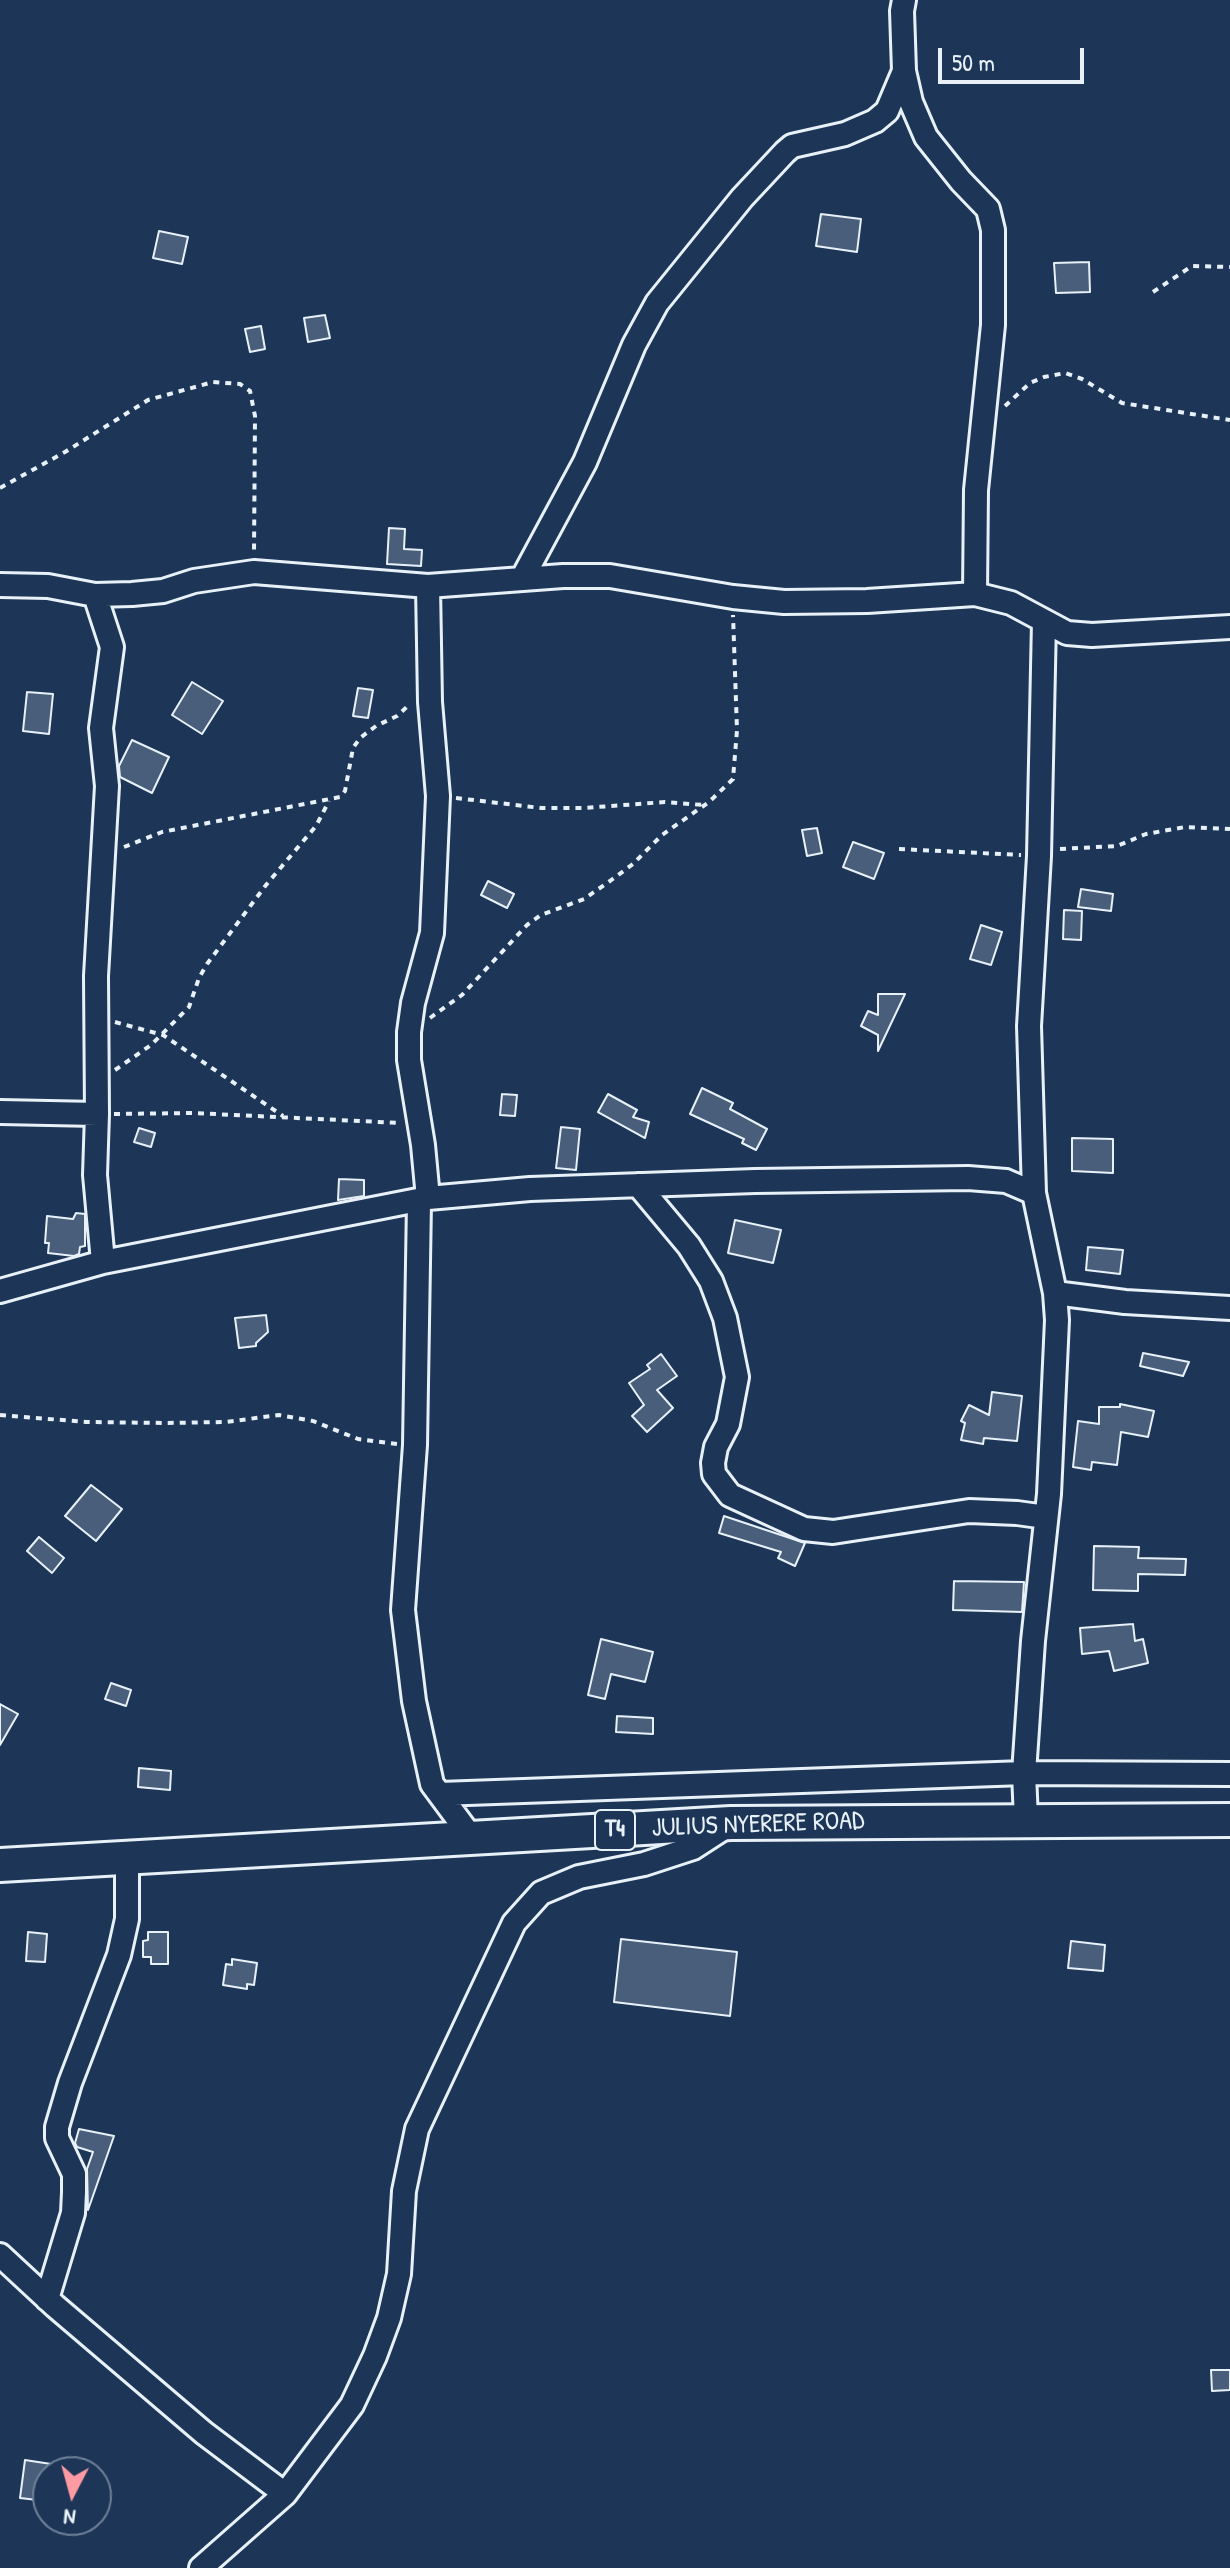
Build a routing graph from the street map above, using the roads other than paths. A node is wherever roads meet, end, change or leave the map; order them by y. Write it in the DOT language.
graph roads {
  1 [pos="904,0"];
  2 [pos="904,71"];
  3 [pos="522,579"];
  4 [pos="0,585"];
  5 [pos="428,586"];
  6 [pos="975,594"];
  7 [pos="95,595"];
  8 [pos="1044,621"];
  9 [pos="1230,627"];
  10 [pos="0,1112"];
  11 [pos="97,1114"];
  12 [pos="1035,1166"];
  13 [pos="1006,1181"];
  14 [pos="638,1185"];
  15 [pos="1034,1193"];
  16 [pos="423,1200"];
  17 [pos="103,1262"];
  18 [pos="0,1291"];
  19 [pos="1055,1293"];
  20 [pos="1230,1308"];
  21 [pos="1046,1517"];
  22 [pos="1024,1773"];
  23 [pos="1230,1774"];
  24 [pos="440,1794"];
  25 [pos="1026,1820"];
  26 [pos="1230,1820"];
  27 [pos="731,1823"];
  28 [pos="472,1838"];
  29 [pos="127,1858"];
  30 [pos="0,1865"];
  31 [pos="0,2255"];
  32 [pos="47,2299"];
  33 [pos="285,2494"];
  34 [pos="201,2568"];
  1 -- 2 [label="street"];
  2 -- 3 [label="street"];
  2 -- 6 [label="street"];
  3 -- 5 [label="street"];
  3 -- 6 [label="street"];
  4 -- 7 [label="street"];
  5 -- 7 [label="street"];
  5 -- 16 [label="street"];
  6 -- 8 [label="street"];
  7 -- 11 [label="street"];
  8 -- 9 [label="street"];
  8 -- 12 [label="street"];
  10 -- 11 [label="street"];
  11 -- 17 [label="street"];
  12 -- 13 [label="street"];
  12 -- 15 [label="street"];
  13 -- 14 [label="street"];
  13 -- 15 [label="street"];
  14 -- 16 [label="street"];
  14 -- 21 [label="street"];
  15 -- 19 [label="street"];
  16 -- 17 [label="street"];
  16 -- 24 [label="street"];
  17 -- 18 [label="street"];
  19 -- 20 [label="street"];
  19 -- 21 [label="street"];
  21 -- 22 [label="street"];
  22 -- 23 [label="street"];
  22 -- 24 [label="street"];
  22 -- 25 [label="street"];
  24 -- 28 [label="street"];
  25 -- 26 [label="highway, JULIUS NYERERE ROAD / T4"];
  25 -- 27 [label="highway, JULIUS NYERERE ROAD / T4"];
  27 -- 28 [label="highway, JULIUS NYERERE ROAD / T4"];
  27 -- 33 [label="street"];
  28 -- 29 [label="highway, JULIUS NYERERE ROAD / T4"];
  29 -- 30 [label="highway, JULIUS NYERERE ROAD / T4"];
  29 -- 32 [label="street"];
  31 -- 32 [label="street"];
  32 -- 33 [label="street"];
  33 -- 34 [label="street"];
}
